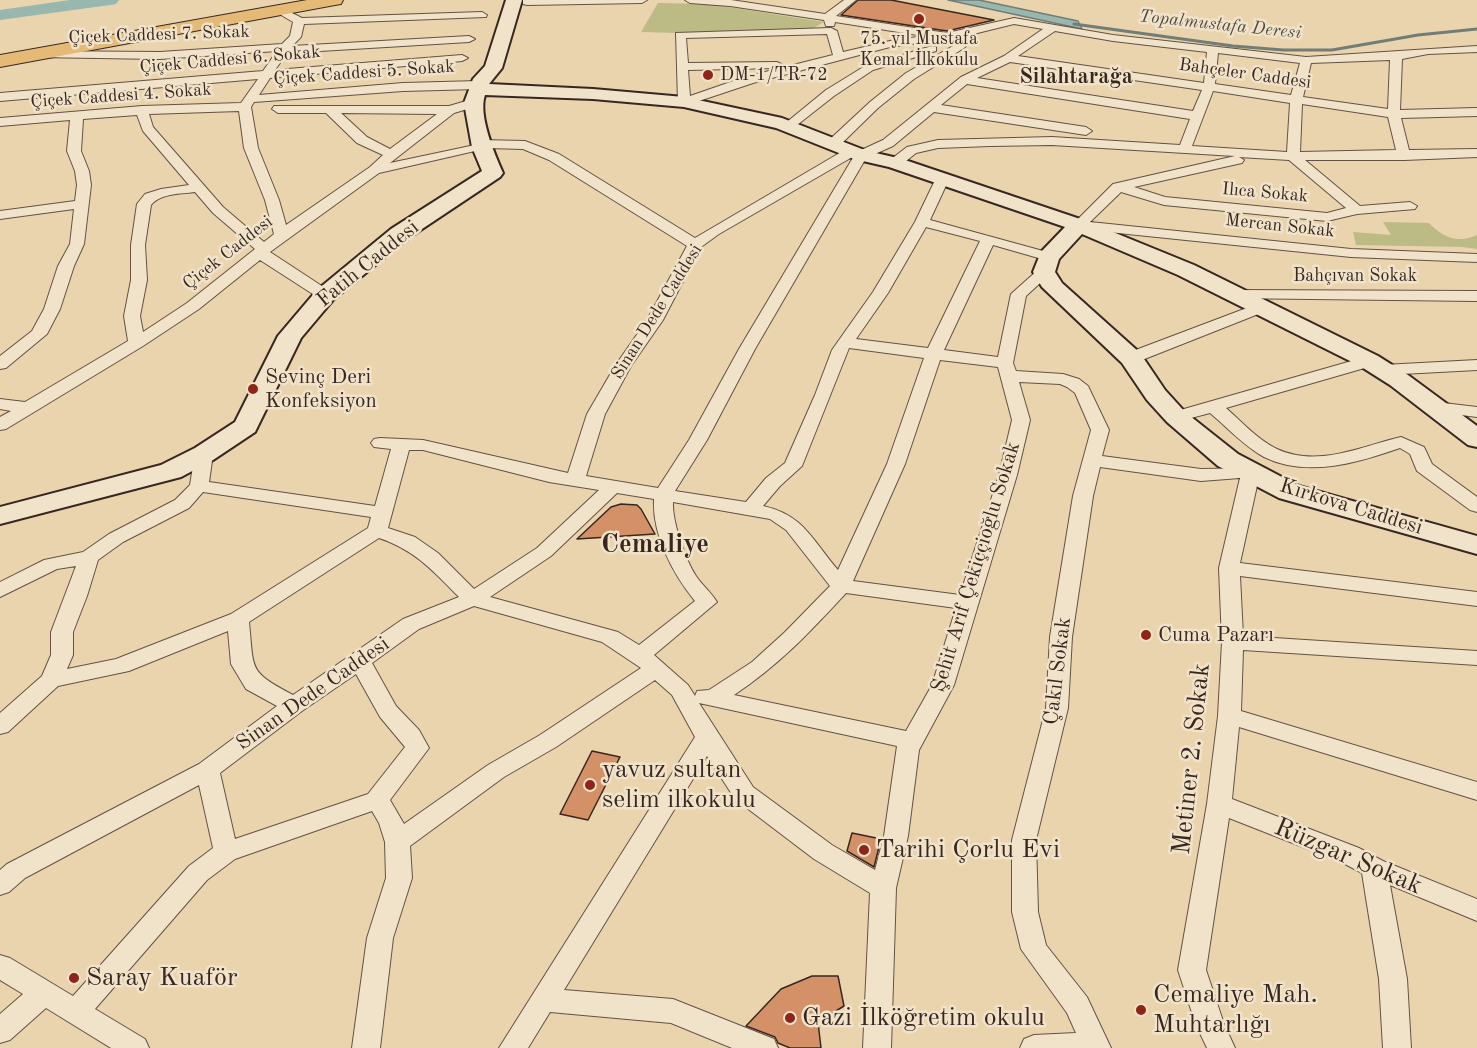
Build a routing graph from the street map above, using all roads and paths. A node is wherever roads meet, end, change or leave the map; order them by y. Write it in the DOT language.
graph roads {
  1 [pos="335,0"];
  2 [pos="642,0"];
  3 [pos="690,0"];
  4 [pos="851,0"];
  5 [pos="520,1"];
  6 [pos="280,10"];
  7 [pos="828,17"];
  8 [pos="341,20"];
  9 [pos="299,21"];
  10 [pos="1052,28"];
  11 [pos="831,31"];
  12 [pos="952,39"];
  13 [pos="284,49"];
  14 [pos="1477,49"];
  15 [pos="1213,51"];
  16 [pos="479,53"];
  17 [pos="34,54"];
  18 [pos="202,55"];
  19 [pos="1396,56"];
  20 [pos="839,57"];
  21 [pos="1008,57"];
  22 [pos="1306,60"];
  23 [pos="0,61"];
  24 [pos="810,64"];
  25 [pos="684,67"];
  26 [pos="267,75"];
  27 [pos="965,80"];
  28 [pos="1209,87"];
  29 [pos="198,93"];
  30 [pos="0,97"];
  31 [pos="1296,99"];
  32 [pos="684,102"];
  33 [pos="247,106"];
  34 [pos="934,108"];
  35 [pos="329,109"];
  36 [pos="142,110"];
  37 [pos="450,110"];
  38 [pos="1477,112"];
  39 [pos="1394,114"];
  40 [pos="77,116"];
  41 [pos="1198,116"];
  42 [pos="0,122"];
  43 [pos="788,126"];
  44 [pos="833,144"];
  45 [pos="482,145"];
  46 [pos="1186,145"];
  47 [pos="1216,152"];
  48 [pos="857,153"];
  49 [pos="1477,153"];
  50 [pos="391,154"];
  51 [pos="1262,154"];
  52 [pos="1293,156"];
  53 [pos="1404,156"];
  54 [pos="895,163"];
  55 [pos="375,170"];
  56 [pos="942,179"];
  57 [pos="1118,187"];
  58 [pos="198,188"];
  59 [pos="82,204"];
  60 [pos="1410,206"];
  61 [pos="1357,210"];
  62 [pos="0,215"];
  63 [pos="922,222"];
  64 [pos="1079,225"];
  65 [pos="282,235"];
  66 [pos="988,239"];
  67 [pos="695,245"];
  68 [pos="262,250"];
  69 [pos="1477,258"];
  70 [pos="1047,265"];
  71 [pos="325,295"];
  72 [pos="1233,295"];
  73 [pos="1477,296"];
  74 [pos="1260,308"];
  75 [pos="137,343"];
  76 [pos="847,343"];
  77 [pos="934,353"];
  78 [pos="1131,358"];
  79 [pos="0,364"];
  80 [pos="1376,365"];
  81 [pos="1477,365"];
  82 [pos="1007,369"];
  83 [pos="0,404"];
  84 [pos="1213,406"];
  85 [pos="1435,407"];
  86 [pos="27,408"];
  87 [pos="1477,412"];
  88 [pos="1176,417"];
  89 [pos="0,425"];
  90 [pos="1477,439"];
  91 [pos="380,443"];
  92 [pos="401,444"];
  93 [pos="204,454"];
  94 [pos="1092,460"];
  95 [pos="1251,472"];
  96 [pos="575,480"];
  97 [pos="199,486"];
  98 [pos="613,486"];
  99 [pos="664,494"];
  100 [pos="1477,506"];
  101 [pos="751,509"];
  102 [pos="0,516"];
  103 [pos="379,522"];
  104 [pos="1477,545"];
  105 [pos="89,557"];
  106 [pos="1229,568"];
  107 [pos="842,586"];
  108 [pos="0,590"];
  109 [pos="473,599"];
  110 [pos="1477,599"];
  111 [pos="968,603"];
  112 [pos="238,619"];
  113 [pos="1233,642"];
  114 [pos="1477,658"];
  115 [pos="360,661"];
  116 [pos="648,662"];
  117 [pos="51,680"];
  118 [pos="680,690"];
  119 [pos="712,699"];
  120 [pos="294,705"];
  121 [pos="1229,716"];
  122 [pos="0,726"];
  123 [pos="707,737"];
  124 [pos="912,741"];
  125 [pos="207,770"];
  126 [pos="1477,791"];
  127 [pos="377,800"];
  128 [pos="1219,804"];
  129 [pos="397,842"];
  130 [pos="226,852"];
  131 [pos="1374,868"];
  132 [pos="0,885"];
  133 [pos="883,888"];
  134 [pos="1477,910"];
  135 [pos="0,966"];
  136 [pos="44,993"];
  137 [pos="543,1000"];
  138 [pos="76,1012"];
  139 [pos="0,1031"];
  140 [pos="1096,1047"];
  141 [pos="135,1048"];
  142 [pos="366,1048"];
  143 [pos="513,1048"];
  144 [pos="764,1048"];
  145 [pos="877,1048"];
  146 [pos="1034,1048"];
  147 [pos="1221,1048"];
  148 [pos="1397,1048"];
  1 -- 6 [label="main road"];
  1 -- 8 [label="street"];
  2 -- 5 [label="street"];
  3 -- 7 [label="street"];
  4 -- 7 [label="street"];
  5 -- 16 [label="main road"];
  6 -- 9 [label="street"];
  6 -- 17 [label="main road"];
  7 -- 11 [label="street"];
  7 -- 12 [label="street"];
  8 -- 9 [label="street"];
  8 -- 16 [label="street"];
  9 -- 13 [label="street"];
  10 -- 12 [label="street"];
  10 -- 15 [label="street"];
  10 -- 21 [label="street, Sinan Dede Caddesi"];
  11 -- 20 [label="street"];
  11 -- 25 [label="street"];
  12 -- 20 [label="street"];
  12 -- 43 [label="street"];
  12 -- 44 [label="street"];
  13 -- 16 [label="street, Çiçek Caddesi 7. Sokak"];
  13 -- 18 [label="street, Çiçek Caddesi 7. Sokak"];
  13 -- 26 [label="street"];
  14 -- 19 [label="street"];
  15 -- 22 [label="street"];
  15 -- 28 [label="street"];
  16 -- 26 [label="street, Çiçek Caddesi 6. Sokak"];
  16 -- 32 [label="main road"];
  16 -- 33 [label="street, Çiçek Caddesi 5. Sokak"];
  16 -- 37 [label="street, Çiçek Caddesi"];
  16 -- 45 [label="main road, Fatih Caddesi"];
  17 -- 18 [label="street, Çiçek Caddesi 7. Sokak"];
  17 -- 23 [label="main road"];
  18 -- 29 [label="street"];
  19 -- 22 [label="street"];
  19 -- 39 [label="street"];
  20 -- 24 [label="street"];
  21 -- 27 [label="street, Sinan Dede Caddesi"];
  21 -- 28 [label="street, Bahçeler Caddesi"];
  22 -- 31 [label="street"];
  24 -- 25 [label="street"];
  24 -- 32 [label="street"];
  25 -- 32 [label="street"];
  26 -- 29 [label="street, Çiçek Caddesi 6. Sokak"];
  26 -- 33 [label="street"];
  27 -- 34 [label="street, Sinan Dede Caddesi"];
  27 -- 41 [label="street"];
  28 -- 31 [label="street, Bahçeler Caddesi"];
  28 -- 41 [label="street"];
  29 -- 30 [label="street, Çiçek Caddesi 6. Sokak"];
  29 -- 33 [label="street, Çiçek Caddesi 4. Sokak"];
  29 -- 36 [label="street, Çiçek Caddesi 4. Sokak"];
  31 -- 39 [label="street, Bahçeler Caddesi"];
  31 -- 52 [label="street"];
  32 -- 43 [label="main road"];
  33 -- 35 [label="street"];
  33 -- 65 [label="street"];
  34 -- 46 [label="street"];
  34 -- 48 [label="street, Sinan Dede Caddesi"];
  35 -- 37 [label="street"];
  35 -- 50 [label="street"];
  36 -- 40 [label="street, Çiçek Caddesi 4. Sokak"];
  36 -- 58 [label="street"];
  37 -- 50 [label="street, Çiçek Caddesi"];
  38 -- 39 [label="street, Bahçeler Caddesi"];
  39 -- 53 [label="street"];
  40 -- 42 [label="street, Çiçek Caddesi 4. Sokak"];
  40 -- 59 [label="street"];
  41 -- 46 [label="street"];
  43 -- 44 [label="main road"];
  44 -- 48 [label="main road"];
  45 -- 55 [label="street"];
  45 -- 67 [label="street"];
  45 -- 71 [label="main road, Fatih Caddesi"];
  46 -- 47 [label="street"];
  47 -- 51 [label="street"];
  47 -- 54 [label="street"];
  48 -- 54 [label="main road"];
  48 -- 67 [label="street, Sinan Dede Caddesi"];
  48 -- 99 [label="street"];
  49 -- 53 [label="street"];
  50 -- 55 [label="street, Çiçek Caddesi"];
  51 -- 52 [label="street"];
  51 -- 57 [label="street"];
  52 -- 53 [label="street"];
  52 -- 61 [label="street"];
  54 -- 56 [label="main road"];
  55 -- 65 [label="street, Çiçek Caddesi"];
  56 -- 63 [label="street"];
  56 -- 64 [label="main road"];
  57 -- 61 [label="street, Ilıca Sokak"];
  57 -- 64 [label="street"];
  58 -- 68 [label="street"];
  58 -- 75 [label="street"];
  59 -- 62 [label="street"];
  59 -- 79 [label="street"];
  60 -- 61 [label="street, Ilıca Sokak"];
  63 -- 66 [label="street"];
  63 -- 76 [label="street"];
  64 -- 69 [label="street, Mercan Sokak"];
  64 -- 70 [label="main road"];
  64 -- 72 [label="main road"];
  65 -- 68 [label="street, Çiçek Caddesi"];
  66 -- 70 [label="street"];
  66 -- 77 [label="street"];
  67 -- 96 [label="street, Sinan Dede Caddesi"];
  68 -- 71 [label="street"];
  68 -- 75 [label="street, Çiçek Caddesi"];
  70 -- 78 [label="main road, Kırkova Caddesi"];
  70 -- 82 [label="street, Şehit Arif Çekiççioğlu Sokak"];
  71 -- 93 [label="main road, Fatih Caddesi"];
  72 -- 73 [label="street, Bahçıvan Sokak"];
  72 -- 74 [label="main road"];
  74 -- 78 [label="street"];
  74 -- 80 [label="main road"];
  75 -- 86 [label="street, Çiçek Caddesi"];
  76 -- 77 [label="street, Çakıl Sokak"];
  76 -- 101 [label="street"];
  77 -- 82 [label="street, Çakıl Sokak"];
  77 -- 107 [label="street"];
  78 -- 88 [label="main road, Kırkova Caddesi"];
  80 -- 81 [label="street"];
  80 -- 84 [label="street"];
  80 -- 85 [label="main road"];
  82 -- 94 [label="street, Çakıl Sokak"];
  82 -- 111 [label="street, Şehit Arif Çekiççioğlu Sokak"];
  83 -- 86 [label="street"];
  84 -- 88 [label="street"];
  84 -- 100 [label="street"];
  85 -- 87 [label="street"];
  85 -- 90 [label="main road"];
  86 -- 89 [label="street, Çiçek Caddesi"];
  88 -- 95 [label="main road, Kırkova Caddesi"];
  91 -- 92 [label="street"];
  92 -- 96 [label="street"];
  92 -- 103 [label="street"];
  93 -- 97 [label="street"];
  93 -- 102 [label="main road, Fatih Caddesi"];
  94 -- 95 [label="street"];
  94 -- 140 [label="street, Çakıl Sokak"];
  95 -- 104 [label="main road, Kırkova Caddesi"];
  95 -- 106 [label="street, Metiner 2. Sokak"];
  96 -- 98 [label="street"];
  97 -- 103 [label="street"];
  97 -- 105 [label="street"];
  98 -- 99 [label="street"];
  98 -- 109 [label="street, Sinan Dede Caddesi"];
  99 -- 101 [label="street"];
  99 -- 116 [label="street"];
  101 -- 107 [label="street"];
  103 -- 109 [label="street"];
  103 -- 112 [label="street"];
  105 -- 108 [label="street"];
  105 -- 117 [label="street"];
  106 -- 110 [label="street"];
  106 -- 113 [label="street, Metiner 2. Sokak"];
  107 -- 111 [label="street"];
  107 -- 119 [label="street"];
  109 -- 115 [label="street, Sinan Dede Caddesi"];
  109 -- 116 [label="street"];
  111 -- 124 [label="street, Şehit Arif Çekiççioğlu Sokak"];
  112 -- 117 [label="street"];
  112 -- 120 [label="street"];
  113 -- 114 [label="street"];
  113 -- 121 [label="street, Metiner 2. Sokak"];
  115 -- 120 [label="street, Sinan Dede Caddesi"];
  115 -- 127 [label="street"];
  116 -- 118 [label="street"];
  116 -- 129 [label="street"];
  117 -- 122 [label="street"];
  118 -- 119 [label="street"];
  118 -- 123 [label="street"];
  119 -- 124 [label="street"];
  120 -- 125 [label="street, Sinan Dede Caddesi"];
  121 -- 126 [label="street"];
  121 -- 128 [label="street, Metiner 2. Sokak"];
  123 -- 133 [label="street"];
  123 -- 137 [label="street"];
  124 -- 133 [label="street, Şehit Arif Çekiççioğlu Sokak"];
  125 -- 130 [label="street"];
  125 -- 132 [label="street, Sinan Dede Caddesi"];
  127 -- 129 [label="street"];
  127 -- 130 [label="street"];
  128 -- 131 [label="street, Rüzgar Sokak"];
  128 -- 147 [label="street, Metiner 2. Sokak"];
  129 -- 142 [label="street"];
  130 -- 138 [label="street"];
  131 -- 134 [label="street, Rüzgar Sokak"];
  131 -- 148 [label="street"];
  133 -- 145 [label="street, Şehit Arif Çekiççioğlu Sokak"];
  135 -- 136 [label="street"];
  136 -- 138 [label="street"];
  136 -- 139 [label="street"];
  137 -- 143 [label="street"];
  137 -- 144 [label="street"];
  138 -- 141 [label="street"];
  140 -- 146 [label="street"];
}
